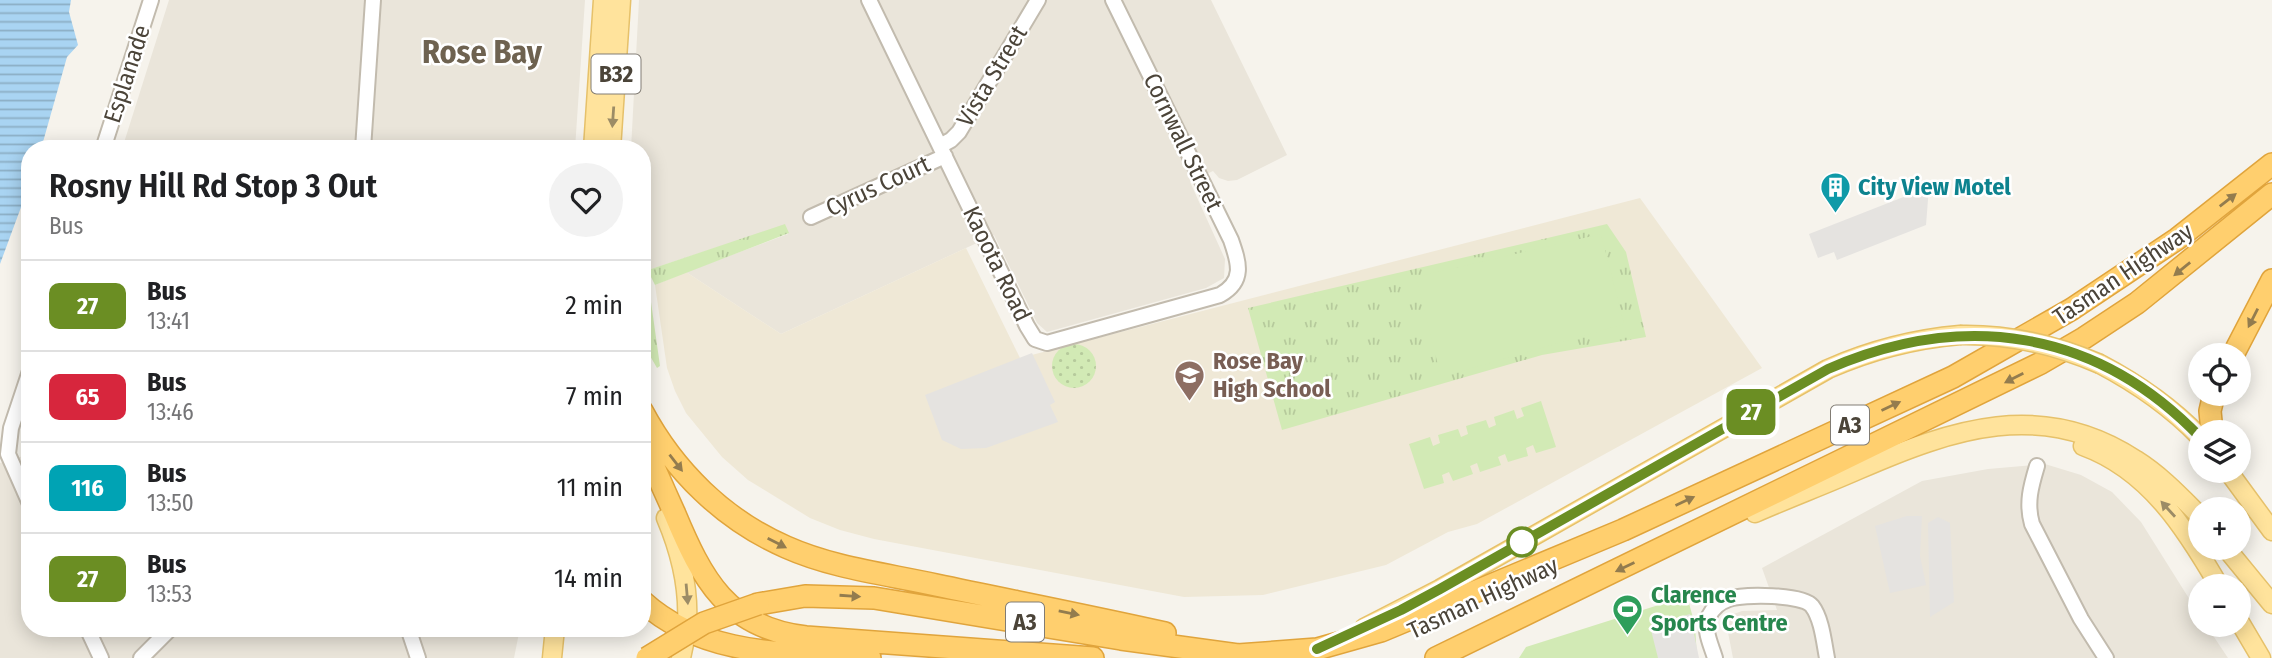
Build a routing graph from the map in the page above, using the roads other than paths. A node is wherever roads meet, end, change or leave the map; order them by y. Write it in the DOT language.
graph roads {
  1 [pos="151,0"];
  2 [pos="373,0"];
  3 [pos="603,0"];
  4 [pos="621,0"];
  5 [pos="869,0"];
  6 [pos="1038,0"];
  7 [pos="1113,0"];
  8 [pos="106,140"];
  9 [pos="364,140"];
  10 [pos="594,140"];
  11 [pos="612,140"];
  12 [pos="942,151"];
  13 [pos="2272,164"];
  14 [pos="2272,194"];
  15 [pos="811,217"];
  16 [pos="2272,280"];
  17 [pos="1234,286"];
  18 [pos="2240,343"];
  19 [pos="21,398"];
  20 [pos="651,425"];
  21 [pos="2188,425"];
  22 [pos="1960,432"];
  23 [pos="651,459"];
  24 [pos="2037,466"];
  25 [pos="651,482"];
  26 [pos="2237,483"];
  27 [pos="21,484"];
  28 [pos="2188,504"];
  29 [pos="1708,527"];
  30 [pos="1623,530"];
  31 [pos="2272,531"];
  32 [pos="2236,560"];
  33 [pos="2212,574"];
  34 [pos="2272,604"];
  35 [pos="651,608"];
  36 [pos="91,637"];
  37 [pos="162,637"];
  38 [pos="411,637"];
  39 [pos="554,637"];
  40 [pos="2249,637"];
  41 [pos="1317,649"];
  42 [pos="1292,653"];
  43 [pos="101,658"];
  44 [pos="141,658"];
  45 [pos="418,658"];
  46 [pos="552,658"];
  47 [pos="647,658"];
  48 [pos="681,658"];
  49 [pos="870,658"];
  50 [pos="1093,658"];
  51 [pos="1340,658"];
  52 [pos="1436,658"];
  53 [pos="1715,658"];
  54 [pos="1827,658"];
  55 [pos="2106,658"];
  56 [pos="2261,658"];
  1 -- 8 [label="street, Esplanade"];
  2 -- 9 [label="street"];
  3 -- 10 [label="main road, B32"];
  4 -- 11 [label="main road, B32, one-way"];
  5 -- 12 [label="street, Kaoota Road"];
  6 -- 12 [label="street, Vista Street"];
  7 -- 17 [label="street, Cornwall Street"];
  12 -- 15 [label="street, Cyrus Court"];
  12 -- 17 [label="street, Kaoota Road"];
  30 -- 13 [label="highway, Tasman Highway / A3, one-way"];
  14 -- 29 [label="highway, Tasman Highway / A3, one-way"];
  16 -- 18 [label="highway, one-way"];
  19 -- 27 [label="street"];
  20 -- 42 [label="highway, one-way"];
  21 -- 41 [label="main road, bridge"];
  22 -- 28 [label="main road"];
  22 -- 29 [label="main road, Tasman Highway / A3"];
  33 -- 22 [label="main road, one-way"];
  23 -- 50 [label="highway, A3"];
  24 -- 55 [label="street"];
  25 -- 48 [label="main road, one-way"];
  26 -- 31 [label="main road"];
  29 -- 52 [label="highway, Tasman Highway / A3, one-way"];
  30 -- 41 [label="highway, Tasman Highway / A3"];
  30 -- 51 [label="highway, Tasman Highway / A3"];
  32 -- 34 [label="main road"];
  35 -- 49 [label="highway"];
  36 -- 43 [label="street"];
  37 -- 44 [label="street"];
  38 -- 45 [label="street"];
  39 -- 46 [label="main road"];
  40 -- 56 [label="main road"];
  41 -- 42 [label="highway, Tasman Highway / A3"];
  47 -- 42 [label="highway, Tasman Highway / A3, one-way, bridge"];
  53 -- 54 [label="street"];
}
